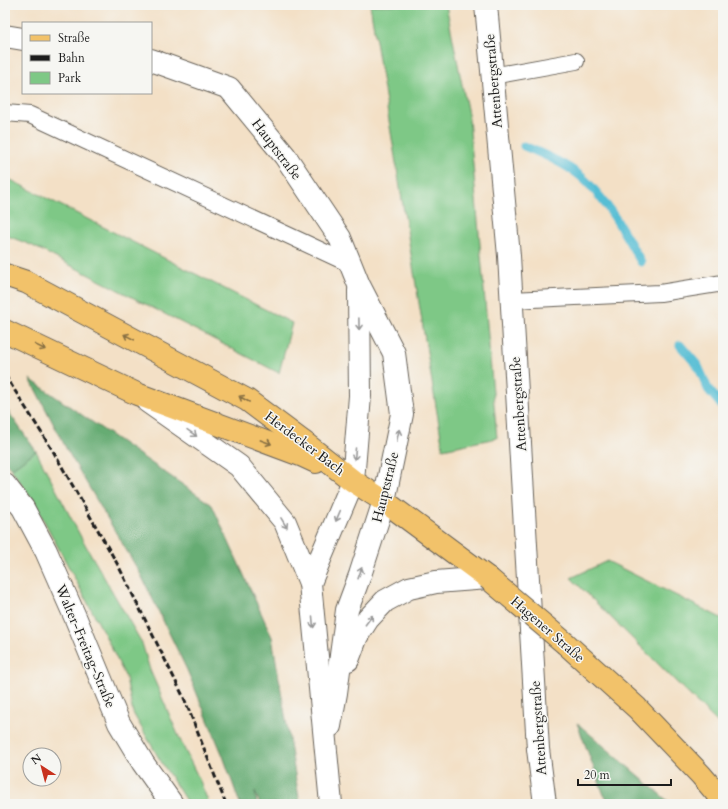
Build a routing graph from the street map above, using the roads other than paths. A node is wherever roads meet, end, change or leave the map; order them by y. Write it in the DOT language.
graph roads {
  1 [pos="486,5"];
  2 [pos="5,36"];
  3 [pos="22,39"];
  4 [pos="152,60"];
  5 [pos="576,61"];
  6 [pos="492,76"];
  7 [pos="5,113"];
  8 [pos="352,265"];
  9 [pos="5,275"];
  10 [pos="723,283"];
  11 [pos="359,285"];
  12 [pos="512,300"];
  13 [pos="5,331"];
  14 [pos="137,394"];
  15 [pos="353,480"];
  16 [pos="5,485"];
  17 [pos="384,501"];
  18 [pos="488,578"];
  19 [pos="310,583"];
  20 [pos="336,693"];
  21 [pos="325,748"];
  22 [pos="723,801"];
  23 [pos="172,804"];
  24 [pos="331,804"];
  25 [pos="545,804"];
  1 -- 6 [label="street, Attenbergstraße"];
  2 -- 3 [label="street"];
  4 -- 8 [label="street, Hauptstraße"];
  5 -- 6 [label="lane"];
  6 -- 12 [label="street, Attenbergstraße"];
  7 -- 8 [label="lane"];
  8 -- 11 [label="street, Hauptstraße"];
  15 -- 9 [label="main road, Herdecker Bach, one-way"];
  10 -- 12 [label="lane"];
  11 -- 15 [label="street, Hauptstraße, one-way"];
  17 -- 11 [label="street, Hauptstraße, one-way"];
  12 -- 25 [label="street, Attenbergstraße"];
  13 -- 14 [label="main road, Herdecker Bach, one-way"];
  14 -- 15 [label="main road, Herdecker Bach, one-way"];
  14 -- 19 [label="street, Hauptstraße, one-way"];
  15 -- 17 [label="main road, Hagener Straße"];
  15 -- 19 [label="street, Hauptstraße, one-way"];
  16 -- 23 [label="street, Walter-Freitag-Straße"];
  17 -- 18 [label="main road, Hagener Straße"];
  20 -- 17 [label="street, Hauptstraße, one-way"];
  20 -- 18 [label="street, Hauptstraße, one-way"];
  18 -- 22 [label="main road, Hagener Straße, bridge"];
  19 -- 21 [label="street, Hauptstraße, one-way"];
  20 -- 21 [label="street, Hauptstraße"];
  21 -- 24 [label="street, Hauptstraße"];
}
